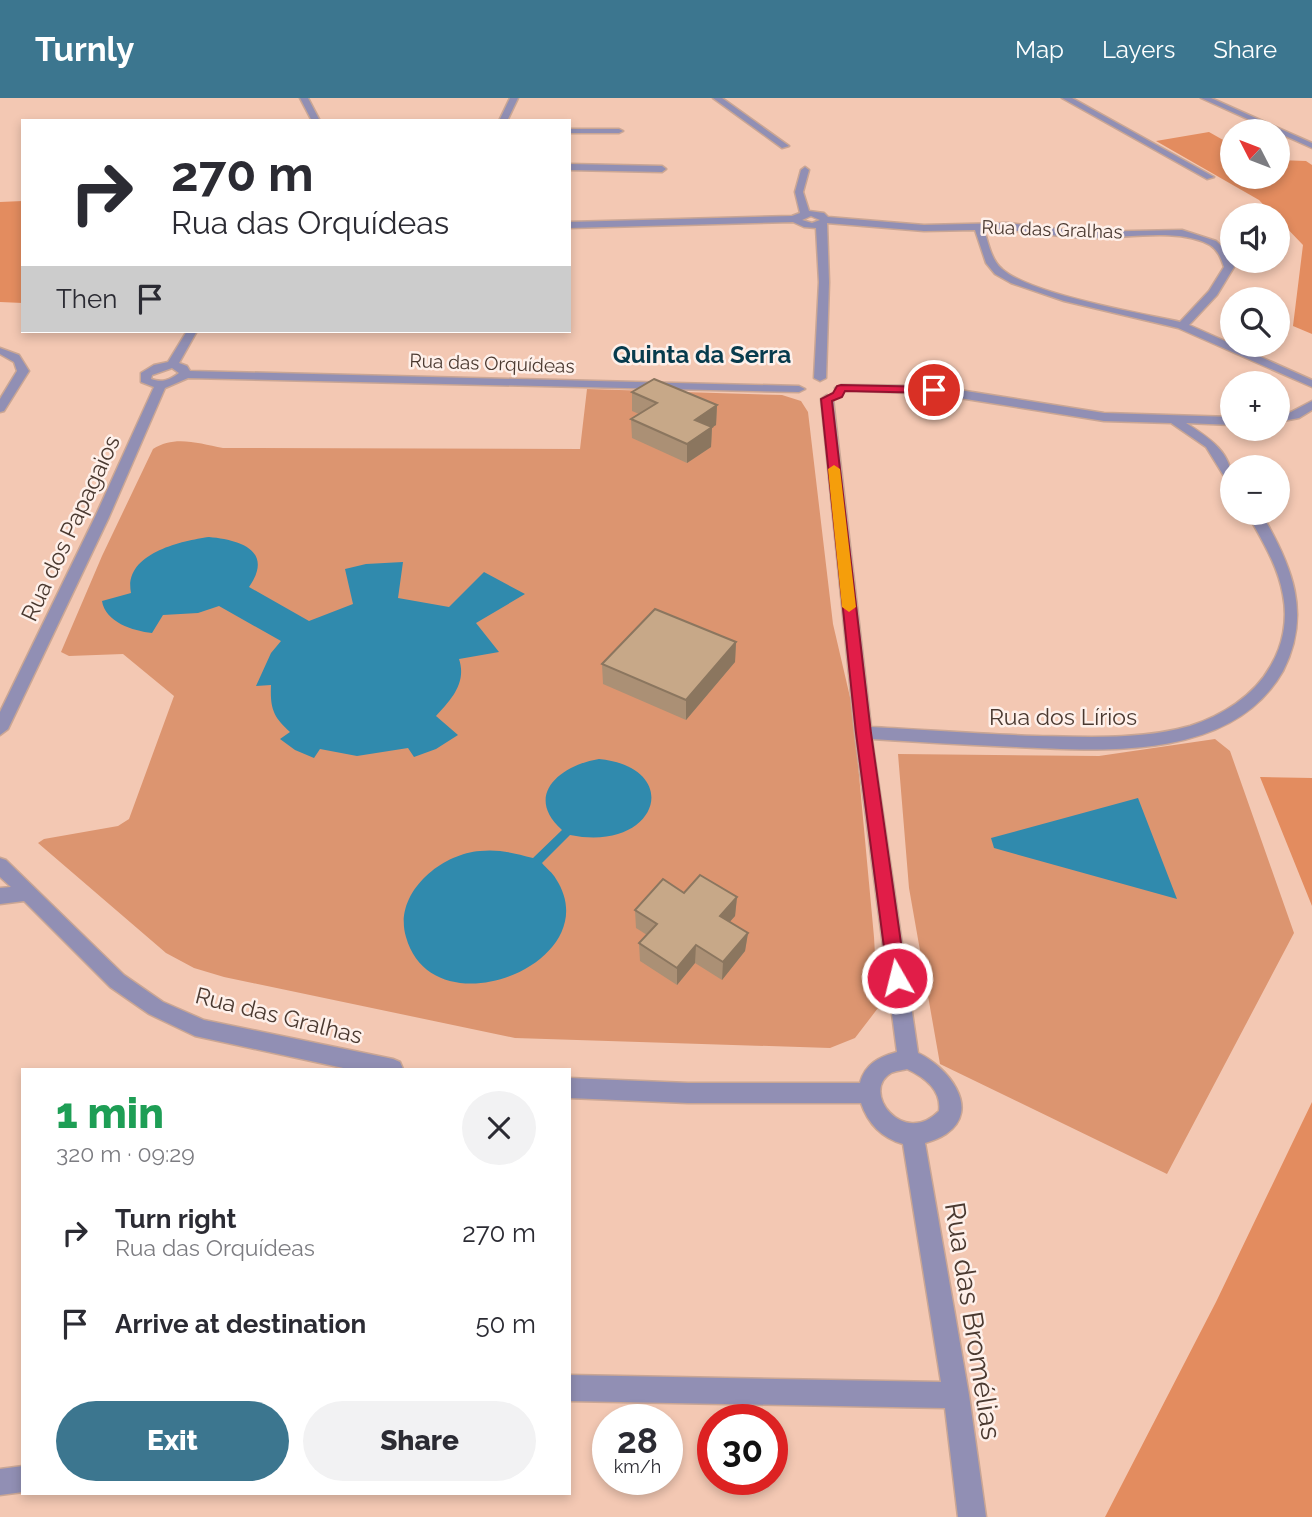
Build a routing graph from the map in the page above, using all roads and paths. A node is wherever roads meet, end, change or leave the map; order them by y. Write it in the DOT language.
graph roads {
  1 [pos="304,98"];
  2 [pos="513,98"];
  3 [pos="717,98"];
  4 [pos="1066,98"];
  5 [pos="1205,98"];
  6 [pos="315,119"];
  7 [pos="504,119"];
  8 [pos="571,131"];
  9 [pos="619,131"];
  10 [pos="785,146"];
  11 [pos="1312,146"];
  12 [pos="571,167"];
  13 [pos="662,169"];
  14 [pos="805,170"];
  15 [pos="1210,177"];
  16 [pos="801,216"];
  17 [pos="823,222"];
  18 [pos="571,225"];
  19 [pos="978,226"];
  20 [pos="1182,326"];
  21 [pos="191,333"];
  22 [pos="0,351"];
  23 [pos="172,365"];
  24 [pos="185,374"];
  25 [pos="820,378"];
  26 [pos="161,384"];
  27 [pos="1312,384"];
  28 [pos="841,388"];
  29 [pos="799,389"];
  30 [pos="827,399"];
  31 [pos="1312,405"];
  32 [pos="0,408"];
  33 [pos="1290,416"];
  34 [pos="1220,421"];
  35 [pos="1175,422"];
  36 [pos="1220,432"];
  37 [pos="1211,444"];
  38 [pos="1220,459"];
  39 [pos="1261,525"];
  40 [pos="0,729"];
  41 [pos="863,733"];
  42 [pos="0,865"];
  43 [pos="30,893"];
  44 [pos="0,896"];
  45 [pos="908,1059"];
  46 [pos="388,1068"];
  47 [pos="571,1088"];
  48 [pos="868,1093"];
  49 [pos="913,1136"];
  50 [pos="571,1388"];
  51 [pos="956,1395"];
  52 [pos="21,1479"];
  53 [pos="0,1482"];
  54 [pos="972,1517"];
  1 -- 6 [label="street"];
  2 -- 7 [label="street"];
  3 -- 10 [label="street"];
  4 -- 15 [label="street"];
  5 -- 11 [label="street"];
  8 -- 9 [label="street"];
  12 -- 13 [label="street"];
  14 -- 16 [label="street"];
  16 -- 17 [label="street, Rua das Gralhas"];
  16 -- 18 [label="street"];
  17 -- 19 [label="street, Rua das Gralhas"];
  17 -- 25 [label="street"];
  19 -- 20 [label="street"];
  19 -- 20 [label="street, Rua das Gralhas"];
  20 -- 27 [label="street"];
  21 -- 23 [label="street"];
  22 -- 32 [label="street"];
  23 -- 24 [label="street"];
  23 -- 26 [label="street"];
  24 -- 26 [label="street"];
  24 -- 29 [label="street, Rua das Orquídeas"];
  25 -- 28 [label="street"];
  25 -- 29 [label="street"];
  26 -- 40 [label="street, Rua dos Papagaios"];
  28 -- 30 [label="street"];
  28 -- 35 [label="street"];
  29 -- 30 [label="street"];
  30 -- 41 [label="street"];
  31 -- 33 [label="street"];
  34 -- 35 [label="street"];
  35 -- 37 [label="street"];
  36 -- 37 [label="street"];
  37 -- 38 [label="street"];
  39 -- 41 [label="street, Rua dos Lírios"];
  41 -- 45 [label="street"];
  42 -- 43 [label="street, Rua das Gralhas"];
  43 -- 44 [label="street"];
  43 -- 46 [label="street, Rua das Gralhas"];
  45 -- 48 [label="street"];
  45 -- 49 [label="street"];
  47 -- 48 [label="street"];
  48 -- 49 [label="street"];
  49 -- 51 [label="street, Rua das Bromélias"];
  50 -- 51 [label="street"];
  51 -- 54 [label="street, Rua das Bromélias"];
  52 -- 53 [label="street"];
}
